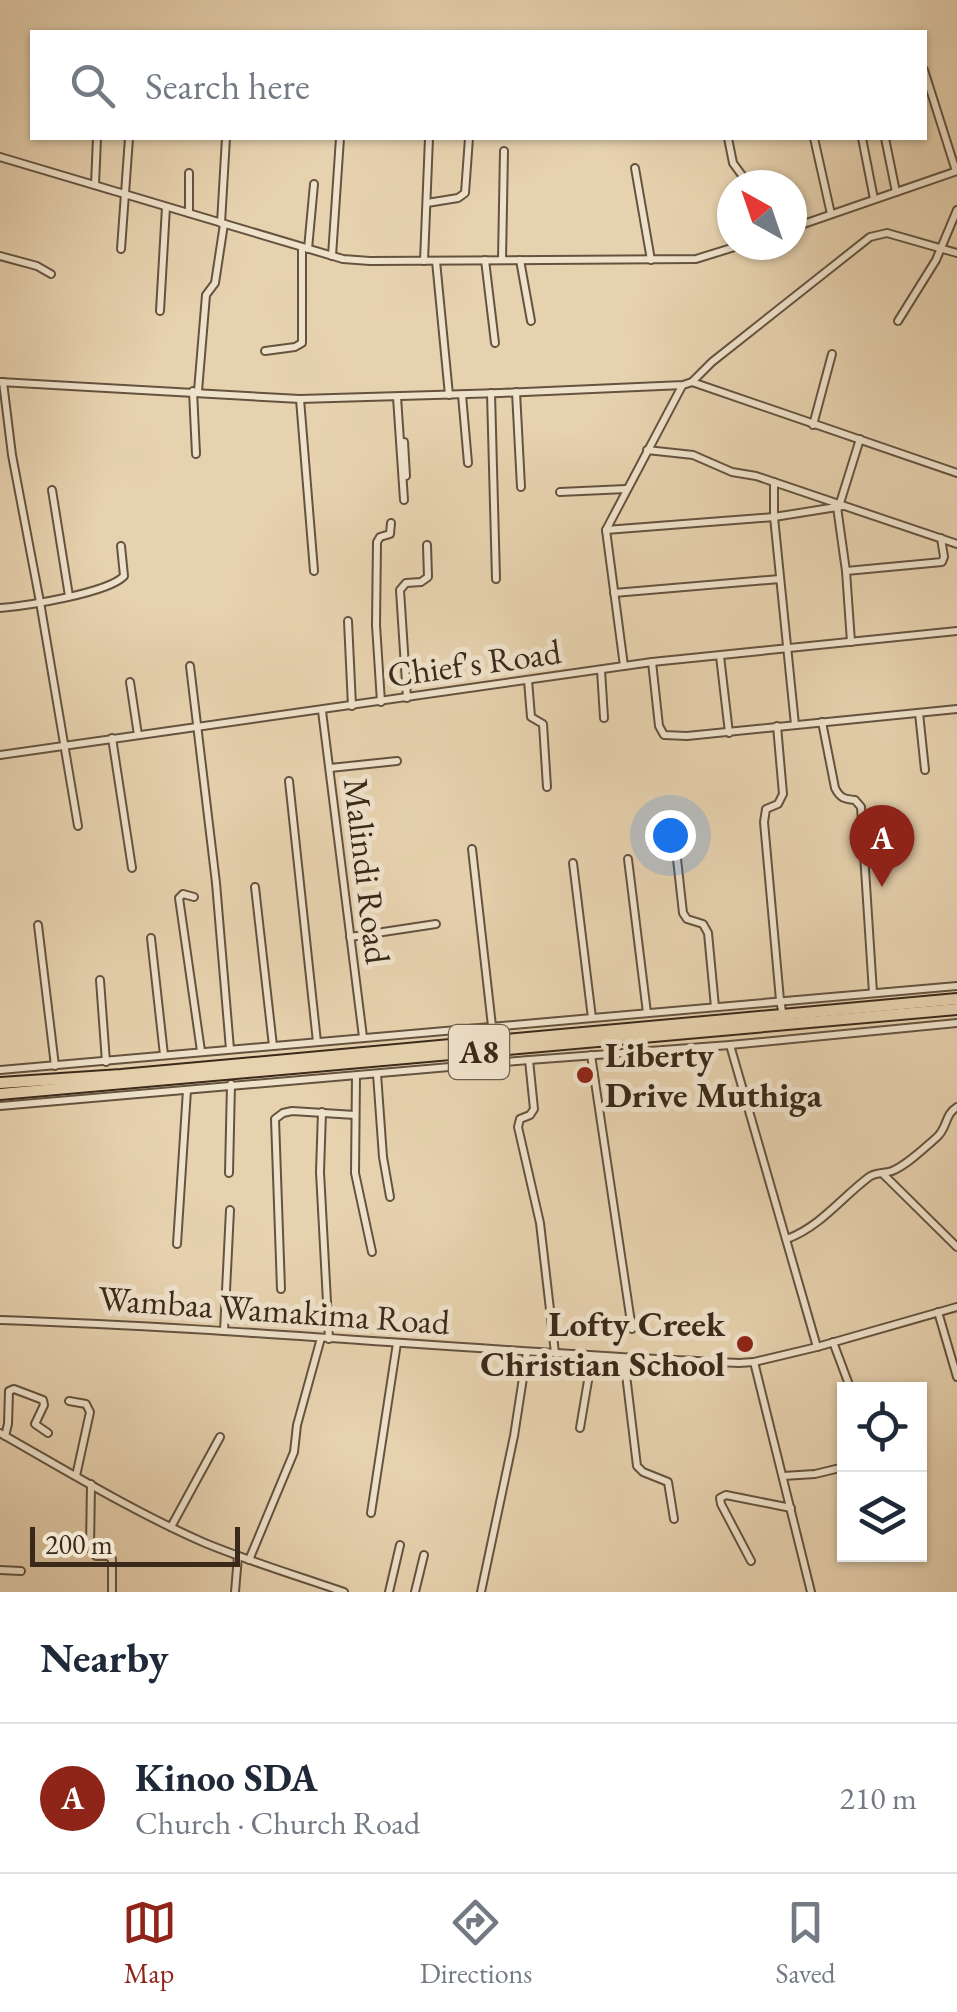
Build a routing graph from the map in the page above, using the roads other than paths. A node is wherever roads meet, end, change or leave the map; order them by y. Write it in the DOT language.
graph roads {
  1 [pos="927,79"];
  2 [pos="98,140"];
  3 [pos="129,140"];
  4 [pos="226,140"];
  5 [pos="340,140"];
  6 [pos="429,140"];
  7 [pos="469,140"];
  8 [pos="728,140"];
  9 [pos="814,140"];
  10 [pos="862,140"];
  11 [pos="885,140"];
  12 [pos="504,151"];
  13 [pos="0,156"];
  14 [pos="635,168"];
  15 [pos="739,170"];
  16 [pos="956,171"];
  17 [pos="190,174"];
  18 [pos="314,184"];
  19 [pos="95,185"];
  20 [pos="896,192"];
  21 [pos="126,194"];
  22 [pos="874,198"];
  23 [pos="427,202"];
  24 [pos="166,206"];
  25 [pos="957,210"];
  26 [pos="189,214"];
  27 [pos="831,214"];
  28 [pos="807,223"];
  29 [pos="222,224"];
  30 [pos="305,248"];
  31 [pos="941,248"];
  32 [pos="121,249"];
  33 [pos="717,252"];
  34 [pos="957,253"];
  35 [pos="0,256"];
  36 [pos="332,256"];
  37 [pos="436,260"];
  38 [pos="485,260"];
  39 [pos="502,260"];
  40 [pos="520,260"];
  41 [pos="651,260"];
  42 [pos="424,261"];
  43 [pos="51,274"];
  44 [pos="160,311"];
  45 [pos="530,321"];
  46 [pos="898,322"];
  47 [pos="495,343"];
  48 [pos="265,352"];
  49 [pos="832,354"];
  50 [pos="2,382"];
  51 [pos="692,382"];
  52 [pos="682,385"];
  53 [pos="195,391"];
  54 [pos="516,392"];
  55 [pos="449,394"];
  56 [pos="462,394"];
  57 [pos="491,394"];
  58 [pos="399,396"];
  59 [pos="300,399"];
  60 [pos="813,424"];
  61 [pos="860,440"];
  62 [pos="647,450"];
  63 [pos="196,454"];
  64 [pos="468,463"];
  65 [pos="957,472"];
  66 [pos="406,476"];
  67 [pos="774,482"];
  68 [pos="521,486"];
  69 [pos="52,490"];
  70 [pos="626,490"];
  71 [pos="560,492"];
  72 [pos="404,500"];
  73 [pos="840,505"];
  74 [pos="774,517"];
  75 [pos="391,523"];
  76 [pos="606,530"];
  77 [pos="941,538"];
  78 [pos="957,544"];
  79 [pos="427,545"];
  80 [pos="121,546"];
  81 [pos="314,571"];
  82 [pos="846,571"];
  83 [pos="496,579"];
  84 [pos="780,579"];
  85 [pos="614,593"];
  86 [pos="69,596"];
  87 [pos="40,602"];
  88 [pos="0,608"];
  89 [pos="348,621"];
  90 [pos="957,631"];
  91 [pos="851,642"];
  92 [pos="786,647"];
  93 [pos="720,656"];
  94 [pos="652,662"];
  95 [pos="190,666"];
  96 [pos="624,666"];
  97 [pos="600,669"];
  98 [pos="528,680"];
  99 [pos="130,682"];
  100 [pos="406,698"];
  101 [pos="381,702"];
  102 [pos="352,706"];
  103 [pos="957,709"];
  104 [pos="322,710"];
  105 [pos="918,713"];
  106 [pos="604,718"];
  107 [pos="822,722"];
  108 [pos="795,725"];
  109 [pos="777,726"];
  110 [pos="198,728"];
  111 [pos="730,732"];
  112 [pos="138,735"];
  113 [pos="112,738"];
  114 [pos="64,746"];
  115 [pos="0,756"];
  116 [pos="397,760"];
  117 [pos="330,768"];
  118 [pos="925,770"];
  119 [pos="289,781"];
  120 [pos="548,787"];
  121 [pos="78,826"];
  122 [pos="675,842"];
  123 [pos="472,850"];
  124 [pos="628,859"];
  125 [pos="573,863"];
  126 [pos="132,868"];
  127 [pos="255,887"];
  128 [pos="194,897"];
  129 [pos="436,924"];
  130 [pos="38,925"];
  131 [pos="350,937"];
  132 [pos="151,938"];
  133 [pos="100,980"];
  134 [pos="957,986"];
  135 [pos="874,992"];
  136 [pos="957,999"];
  137 [pos="780,1000"];
  138 [pos="716,1007"];
  139 [pos="957,1010"];
  140 [pos="646,1012"];
  141 [pos="784,1016"];
  142 [pos="592,1018"];
  143 [pos="957,1023"];
  144 [pos="798,1024"];
  145 [pos="506,1025"];
  146 [pos="492,1026"];
  147 [pos="757,1027"];
  148 [pos="398,1034"];
  149 [pos="363,1037"];
  150 [pos="648,1037"];
  151 [pos="799,1037"];
  152 [pos="506,1041"];
  153 [pos="759,1041"];
  154 [pos="317,1042"];
  155 [pos="730,1045"];
  156 [pos="273,1046"];
  157 [pos="230,1049"];
  158 [pos="648,1051"];
  159 [pos="201,1052"];
  160 [pos="164,1055"];
  161 [pos="399,1055"];
  162 [pos="590,1055"];
  163 [pos="529,1060"];
  164 [pos="106,1062"];
  165 [pos="55,1066"];
  166 [pos="20,1068"];
  167 [pos="0,1070"];
  168 [pos="402,1072"];
  169 [pos="377,1074"];
  170 [pos="356,1076"];
  171 [pos="231,1080"];
  172 [pos="20,1081"];
  173 [pos="0,1083"];
  174 [pos="187,1090"];
  175 [pos="107,1092"];
  176 [pos="0,1096"];
  177 [pos="0,1106"];
  178 [pos="957,1107"];
  179 [pos="322,1112"];
  180 [pos="356,1115"];
  181 [pos="229,1173"];
  182 [pos="882,1173"];
  183 [pos="390,1197"];
  184 [pos="230,1210"];
  185 [pos="787,1239"];
  186 [pos="176,1244"];
  187 [pos="957,1247"];
  188 [pos="372,1252"];
  189 [pos="281,1288"];
  190 [pos="957,1307"];
  191 [pos="938,1312"];
  192 [pos="0,1320"];
  193 [pos="632,1329"];
  194 [pos="224,1331"];
  195 [pos="325,1338"];
  196 [pos="833,1342"];
  197 [pos="398,1343"];
  198 [pos="817,1347"];
  199 [pos="527,1352"];
  200 [pos="555,1354"];
  201 [pos="592,1357"];
  202 [pos="624,1358"];
  203 [pos="754,1362"];
  204 [pos="957,1378"];
  205 [pos="848,1382"];
  206 [pos="68,1402"];
  207 [pos="580,1428"];
  208 [pos="48,1432"];
  209 [pos="3,1434"];
  210 [pos="220,1437"];
  211 [pos="837,1469"];
  212 [pos="76,1476"];
  213 [pos="783,1476"];
  214 [pos="90,1484"];
  215 [pos="792,1508"];
  216 [pos="370,1513"];
  217 [pos="674,1519"];
  218 [pos="172,1527"];
  219 [pos="400,1545"];
  220 [pos="424,1555"];
  221 [pos="238,1556"];
  222 [pos="248,1560"];
  223 [pos="751,1562"];
  224 [pos="0,1570"];
  225 [pos="21,1571"];
  226 [pos="112,1592"];
  227 [pos="235,1592"];
  228 [pos="344,1592"];
  229 [pos="389,1592"];
  230 [pos="415,1592"];
  231 [pos="481,1592"];
  232 [pos="810,1592"];
  1 -- 16 [label="street"];
  2 -- 19 [label="street"];
  3 -- 21 [label="street"];
  4 -- 29 [label="street"];
  5 -- 36 [label="street"];
  6 -- 23 [label="street"];
  7 -- 23 [label="street"];
  8 -- 15 [label="street"];
  9 -- 27 [label="street"];
  10 -- 22 [label="street"];
  11 -- 20 [label="street"];
  12 -- 39 [label="street"];
  13 -- 19 [label="street"];
  14 -- 41 [label="street"];
  16 -- 20 [label="street"];
  17 -- 26 [label="street"];
  18 -- 30 [label="street"];
  19 -- 21 [label="street"];
  20 -- 22 [label="street"];
  21 -- 24 [label="street"];
  21 -- 32 [label="street"];
  22 -- 27 [label="street"];
  23 -- 42 [label="street"];
  24 -- 26 [label="street"];
  24 -- 44 [label="street"];
  25 -- 31 [label="street"];
  26 -- 29 [label="street"];
  27 -- 28 [label="street"];
  29 -- 30 [label="street"];
  29 -- 53 [label="street"];
  30 -- 36 [label="street"];
  30 -- 48 [label="street"];
  31 -- 34 [label="street"];
  31 -- 46 [label="street"];
  31 -- 51 [label="street"];
  33 -- 41 [label="street"];
  35 -- 43 [label="street"];
  36 -- 42 [label="street"];
  37 -- 38 [label="street"];
  37 -- 42 [label="street"];
  37 -- 55 [label="street"];
  38 -- 39 [label="street"];
  38 -- 47 [label="street"];
  39 -- 40 [label="street"];
  40 -- 41 [label="street"];
  40 -- 45 [label="street"];
  49 -- 60 [label="street"];
  50 -- 53 [label="street"];
  50 -- 87 [label="street"];
  51 -- 52 [label="street"];
  51 -- 60 [label="street"];
  52 -- 54 [label="street"];
  52 -- 62 [label="street"];
  53 -- 59 [label="street"];
  53 -- 63 [label="street"];
  54 -- 57 [label="street"];
  54 -- 68 [label="street"];
  55 -- 56 [label="street"];
  55 -- 58 [label="street"];
  56 -- 57 [label="street"];
  56 -- 64 [label="street"];
  57 -- 83 [label="street"];
  58 -- 59 [label="street"];
  58 -- 66 [label="street"];
  58 -- 72 [label="street"];
  59 -- 81 [label="street"];
  60 -- 61 [label="street"];
  61 -- 65 [label="street"];
  61 -- 73 [label="street"];
  62 -- 67 [label="street"];
  62 -- 70 [label="street"];
  67 -- 73 [label="street"];
  67 -- 74 [label="street"];
  69 -- 86 [label="street"];
  70 -- 71 [label="street"];
  70 -- 76 [label="street"];
  73 -- 74 [label="street"];
  73 -- 77 [label="street"];
  73 -- 82 [label="street"];
  74 -- 76 [label="street"];
  74 -- 84 [label="street"];
  75 -- 101 [label="street"];
  76 -- 85 [label="street"];
  77 -- 78 [label="street"];
  77 -- 82 [label="street"];
  79 -- 100 [label="street"];
  80 -- 86 [label="street"];
  82 -- 91 [label="street"];
  84 -- 85 [label="street"];
  84 -- 92 [label="street"];
  85 -- 96 [label="street"];
  86 -- 87 [label="street"];
  87 -- 88 [label="street"];
  87 -- 114 [label="street"];
  89 -- 102 [label="street"];
  90 -- 91 [label="street, Chief's Road"];
  91 -- 92 [label="street, Chief's Road"];
  92 -- 93 [label="street, Chief's Road"];
  92 -- 108 [label="street"];
  93 -- 94 [label="street, Chief's Road"];
  93 -- 111 [label="street"];
  94 -- 96 [label="street, Chief's Road"];
  94 -- 111 [label="street"];
  95 -- 110 [label="street"];
  96 -- 97 [label="street, Chief's Road"];
  97 -- 98 [label="street, Chief's Road"];
  97 -- 106 [label="street"];
  98 -- 100 [label="street, Chief's Road"];
  98 -- 120 [label="street"];
  99 -- 112 [label="street"];
  100 -- 101 [label="street, Chief's Road"];
  101 -- 102 [label="street, Chief's Road"];
  102 -- 104 [label="street, Chief's Road"];
  103 -- 105 [label="street"];
  104 -- 110 [label="street, Chief's Road"];
  104 -- 117 [label="street, Malindi Road"];
  105 -- 107 [label="street"];
  105 -- 118 [label="street"];
  107 -- 108 [label="street"];
  107 -- 135 [label="street"];
  108 -- 109 [label="street"];
  109 -- 111 [label="street"];
  109 -- 137 [label="street"];
  110 -- 112 [label="street, Chief's Road"];
  110 -- 157 [label="street"];
  112 -- 113 [label="street, Chief's Road"];
  113 -- 114 [label="street, Chief's Road"];
  113 -- 126 [label="street"];
  114 -- 115 [label="street, Chief's Road"];
  114 -- 121 [label="street"];
  116 -- 117 [label="street"];
  117 -- 131 [label="street, Malindi Road"];
  119 -- 154 [label="street"];
  122 -- 138 [label="street"];
  123 -- 146 [label="street"];
  124 -- 140 [label="street"];
  125 -- 142 [label="street"];
  127 -- 156 [label="street"];
  128 -- 159 [label="street"];
  129 -- 131 [label="street"];
  130 -- 165 [label="street"];
  131 -- 149 [label="street, Malindi Road"];
  132 -- 160 [label="street"];
  133 -- 164 [label="street"];
  134 -- 135 [label="street"];
  135 -- 137 [label="street"];
  136 -- 141 [label="highway, A8"];
  137 -- 138 [label="street"];
  137 -- 141 [label="street"];
  138 -- 140 [label="street"];
  139 -- 144 [label="highway, A8"];
  140 -- 142 [label="street"];
  141 -- 152 [label="highway, A8"];
  142 -- 145 [label="street"];
  143 -- 151 [label="street"];
  144 -- 147 [label="highway, A8"];
  144 -- 151 [label="street"];
  145 -- 146 [label="street"];
  145 -- 152 [label="street"];
  146 -- 148 [label="street"];
  147 -- 150 [label="highway, A8"];
  147 -- 153 [label="street"];
  148 -- 149 [label="street"];
  148 -- 161 [label="street"];
  149 -- 154 [label="street"];
  150 -- 158 [label="street"];
  150 -- 161 [label="highway, A8"];
  151 -- 153 [label="street"];
  152 -- 161 [label="highway, A8"];
  153 -- 155 [label="street"];
  154 -- 156 [label="street"];
  155 -- 158 [label="street"];
  155 -- 185 [label="street"];
  156 -- 157 [label="street"];
  157 -- 159 [label="street"];
  158 -- 162 [label="street"];
  159 -- 160 [label="street"];
  160 -- 164 [label="street"];
  161 -- 168 [label="street"];
  161 -- 171 [label="highway, A8"];
  161 -- 172 [label="highway, A8"];
  162 -- 163 [label="street"];
  162 -- 193 [label="street"];
  163 -- 168 [label="street"];
  163 -- 200 [label="street"];
  164 -- 165 [label="street"];
  165 -- 166 [label="street"];
  166 -- 167 [label="street"];
  166 -- 172 [label="street"];
  168 -- 169 [label="street"];
  169 -- 170 [label="street"];
  169 -- 183 [label="street"];
  170 -- 171 [label="street"];
  170 -- 180 [label="street"];
  171 -- 174 [label="street"];
  171 -- 175 [label="highway, A8"];
  171 -- 181 [label="street"];
  172 -- 173 [label="highway, A8"];
  174 -- 175 [label="street"];
  174 -- 186 [label="street"];
  175 -- 176 [label="highway, A8"];
  175 -- 177 [label="street"];
  178 -- 182 [label="street"];
  179 -- 180 [label="street"];
  179 -- 189 [label="street"];
  179 -- 195 [label="street"];
  180 -- 188 [label="street"];
  182 -- 185 [label="street"];
  182 -- 187 [label="street"];
  184 -- 194 [label="street"];
  185 -- 198 [label="street"];
  190 -- 191 [label="street, Wambaa Wamakima Road"];
  191 -- 196 [label="street, Wambaa Wamakima Road"];
  191 -- 204 [label="street"];
  192 -- 194 [label="street, Wambaa Wamakima Road"];
  194 -- 195 [label="street, Wambaa Wamakima Road"];
  195 -- 197 [label="street, Wambaa Wamakima Road"];
  195 -- 222 [label="street"];
  196 -- 198 [label="street, Wambaa Wamakima Road"];
  196 -- 205 [label="street"];
  197 -- 199 [label="street, Wambaa Wamakima Road"];
  197 -- 216 [label="street"];
  198 -- 203 [label="street, Wambaa Wamakima Road"];
  199 -- 200 [label="street, Wambaa Wamakima Road"];
  199 -- 231 [label="street"];
  200 -- 201 [label="street, Wambaa Wamakima Road"];
  201 -- 202 [label="street, Wambaa Wamakima Road"];
  201 -- 207 [label="street"];
  202 -- 203 [label="street, Wambaa Wamakima Road"];
  202 -- 217 [label="street"];
  203 -- 213 [label="street"];
  206 -- 212 [label="street"];
  208 -- 209 [label="street"];
  209 -- 212 [label="street"];
  210 -- 218 [label="street"];
  211 -- 213 [label="street"];
  212 -- 214 [label="street"];
  213 -- 215 [label="street"];
  214 -- 218 [label="street"];
  214 -- 226 [label="street"];
  215 -- 223 [label="street"];
  215 -- 232 [label="street"];
  218 -- 221 [label="street"];
  219 -- 229 [label="street"];
  220 -- 230 [label="street"];
  221 -- 222 [label="street"];
  221 -- 227 [label="street"];
  222 -- 228 [label="street"];
  224 -- 225 [label="street"];
}
